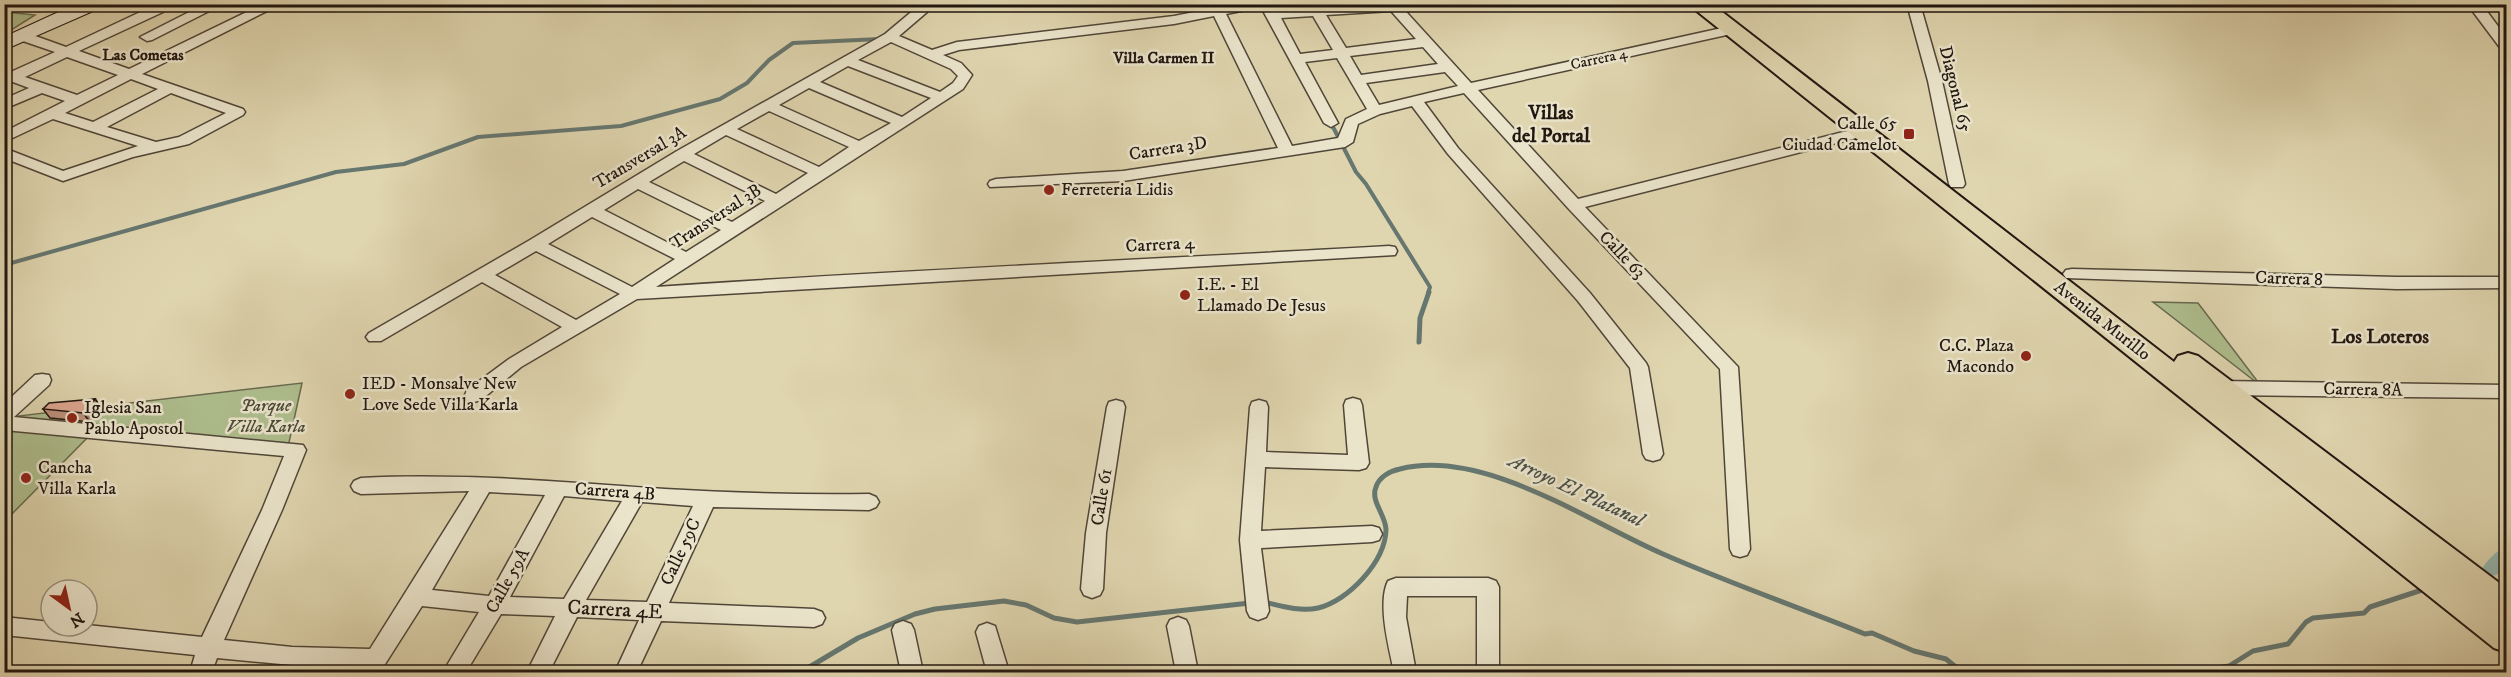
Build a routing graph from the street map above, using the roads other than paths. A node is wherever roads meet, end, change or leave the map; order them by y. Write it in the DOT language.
graph roads {
  1 [pos="93,4"];
  2 [pos="217,4"];
  3 [pos="1698,4"];
  4 [pos="1913,4"];
  5 [pos="272,5"];
  6 [pos="152,7"];
  7 [pos="922,7"];
  8 [pos="1265,8"];
  9 [pos="2478,9"];
  10 [pos="1317,12"];
  11 [pos="1220,13"];
  12 [pos="1725,18"];
  13 [pos="118,28"];
  14 [pos="22,36"];
  15 [pos="147,37"];
  16 [pos="890,37"];
  17 [pos="1427,42"];
  18 [pos="4,44"];
  19 [pos="2506,46"];
  20 [pos="182,48"];
  21 [pos="68,52"];
  22 [pos="1342,53"];
  23 [pos="931,55"];
  24 [pos="1295,59"];
  25 [pos="847,61"];
  26 [pos="130,74"];
  27 [pos="1458,78"];
  28 [pos="9,79"];
  29 [pos="1357,80"];
  30 [pos="808,82"];
  31 [pos="41,88"];
  32 [pos="171,88"];
  33 [pos="941,97"];
  34 [pos="1424,98"];
  35 [pos="8,100"];
  36 [pos="78,101"];
  37 [pos="768,105"];
  38 [pos="1375,111"];
  39 [pos="53,114"];
  40 [pos="902,122"];
  41 [pos="1331,123"];
  42 [pos="93,128"];
  43 [pos="725,129"];
  44 [pos="1863,132"];
  45 [pos="4,138"];
  46 [pos="1341,143"];
  47 [pos="157,147"];
  48 [pos="861,147"];
  49 [pos="1287,151"];
  50 [pos="4,152"];
  51 [pos="682,154"];
  52 [pos="820,173"];
  53 [pos="637,182"];
  54 [pos="1957,183"];
  55 [pos="996,184"];
  56 [pos="777,201"];
  57 [pos="1574,205"];
  58 [pos="592,210"];
  59 [pos="733,229"];
  60 [pos="536,244"];
  61 [pos="1389,251"];
  62 [pos="687,259"];
  63 [pos="2072,274"];
  64 [pos="482,275"];
  65 [pos="2506,283"];
  66 [pos="633,294"];
  67 [pos="577,328"];
  68 [pos="375,337"];
  69 [pos="42,380"];
  70 [pos="2220,388"];
  71 [pos="2506,392"];
  72 [pos="474,395"];
  73 [pos="1353,405"];
  74 [pos="1116,407"];
  75 [pos="1259,407"];
  76 [pos="4,415"];
  77 [pos="4,423"];
  78 [pos="1653,454"];
  79 [pos="1257,459"];
  80 [pos="483,485"];
  81 [pos="361,486"];
  82 [pos="559,488"];
  83 [pos="636,494"];
  84 [pos="706,497"];
  85 [pos="869,502"];
  86 [pos="1372,534"];
  87 [pos="1250,540"];
  88 [pos="1740,549"];
  89 [pos="1092,589"];
  90 [pos="416,597"];
  91 [pos="1257,603"];
  92 [pos="495,605"];
  93 [pos="571,607"];
  94 [pos="2506,608"];
  95 [pos="653,612"];
  96 [pos="814,618"];
  97 [pos="4,626"];
  98 [pos="1178,626"];
  99 [pos="903,630"];
  100 [pos="987,632"];
  101 [pos="2506,638"];
  102 [pos="209,647"];
  103 [pos="373,666"];
  104 [pos="201,672"];
  105 [pos="454,672"];
  106 [pos="538,672"];
  107 [pos="626,672"];
  108 [pos="912,672"];
  109 [pos="998,672"];
  110 [pos="1187,672"];
  111 [pos="1405,672"];
  112 [pos="1488,672"];
  1 -- 14 [label="main road"];
  2 -- 15 [label="street"];
  3 -- 12 [label="main road, Avenida Murillo"];
  4 -- 54 [label="street, Diagonal 65"];
  5 -- 20 [label="street"];
  6 -- 13 [label="street"];
  7 -- 16 [label="street, Transversal 3A"];
  8 -- 10 [label="street"];
  8 -- 11 [label="street"];
  8 -- 24 [label="street"];
  9 -- 19 [label="street"];
  10 -- 17 [label="street, Calle 63"];
  10 -- 22 [label="street"];
  11 -- 23 [label="street"];
  11 -- 49 [label="street"];
  12 -- 27 [label="street, Carrera 4"];
  12 -- 44 [label="main road, Avenida Murillo"];
  12 -- 54 [label="main road, Avenida Murillo"];
  13 -- 15 [label="street"];
  13 -- 21 [label="street"];
  14 -- 18 [label="main road"];
  14 -- 21 [label="street"];
  15 -- 20 [label="street"];
  16 -- 23 [label="street"];
  16 -- 25 [label="street, Transversal 3A"];
  17 -- 22 [label="street"];
  17 -- 27 [label="street, Calle 63"];
  20 -- 26 [label="street"];
  21 -- 26 [label="street"];
  21 -- 28 [label="street"];
  22 -- 24 [label="street"];
  22 -- 29 [label="street"];
  23 -- 33 [label="street, Transversal 3B"];
  24 -- 41 [label="street"];
  25 -- 30 [label="street, Transversal 3A"];
  25 -- 33 [label="street"];
  26 -- 32 [label="street"];
  26 -- 36 [label="street"];
  27 -- 29 [label="street"];
  27 -- 34 [label="street, Carrera 4"];
  27 -- 57 [label="street, Calle 63"];
  28 -- 31 [label="street"];
  29 -- 38 [label="street"];
  30 -- 37 [label="street, Transversal 3A"];
  30 -- 40 [label="street"];
  31 -- 35 [label="street"];
  31 -- 36 [label="street"];
  32 -- 42 [label="street"];
  32 -- 47 [label="street"];
  33 -- 40 [label="street, Transversal 3B"];
  34 -- 38 [label="street, Carrera 4"];
  34 -- 78 [label="street"];
  36 -- 39 [label="street"];
  37 -- 43 [label="street, Transversal 3A"];
  37 -- 48 [label="street"];
  38 -- 46 [label="street, Carrera 4"];
  39 -- 42 [label="street"];
  39 -- 45 [label="street"];
  40 -- 48 [label="street, Transversal 3B"];
  42 -- 47 [label="street"];
  43 -- 51 [label="street, Transversal 3A"];
  43 -- 52 [label="street"];
  44 -- 57 [label="street"];
  44 -- 101 [label="main road, Avenida Murillo"];
  46 -- 49 [label="street, Carrera 3D"];
  47 -- 50 [label="street"];
  48 -- 52 [label="street, Transversal 3B"];
  49 -- 55 [label="street, Carrera 3D"];
  51 -- 53 [label="street, Transversal 3A"];
  51 -- 56 [label="street"];
  52 -- 56 [label="street, Transversal 3B"];
  53 -- 58 [label="street, Transversal 3A"];
  53 -- 59 [label="street"];
  54 -- 63 [label="main road, Avenida Murillo"];
  56 -- 59 [label="street, Transversal 3B"];
  57 -- 88 [label="street, Calle 63"];
  58 -- 60 [label="street, Transversal 3A"];
  58 -- 62 [label="street"];
  59 -- 62 [label="street, Transversal 3B"];
  60 -- 64 [label="street, Transversal 3A"];
  60 -- 66 [label="street"];
  61 -- 66 [label="street, Carrera 4"];
  62 -- 66 [label="street, Transversal 3B"];
  63 -- 65 [label="street, Carrera 8"];
  63 -- 70 [label="main road, Avenida Murillo"];
  64 -- 67 [label="street"];
  64 -- 68 [label="street, Transversal 3A"];
  66 -- 67 [label="street, Transversal 3B"];
  67 -- 72 [label="street, Transversal 3B"];
  69 -- 76 [label="street"];
  70 -- 71 [label="street, Carrera 8A"];
  70 -- 94 [label="main road, Avenida Murillo"];
  73 -- 79 [label="street"];
  74 -- 89 [label="street, Calle 61"];
  75 -- 79 [label="street"];
  77 -- 102 [label="street"];
  79 -- 87 [label="street"];
  80 -- 81 [label="street, Carrera 4B"];
  80 -- 82 [label="street, Carrera 4B"];
  80 -- 90 [label="street"];
  82 -- 83 [label="street, Carrera 4B"];
  82 -- 92 [label="street, Calle 59A"];
  83 -- 84 [label="street, Carrera 4B"];
  83 -- 93 [label="street"];
  84 -- 85 [label="street, Carrera 4B"];
  84 -- 95 [label="street, Calle 59C"];
  86 -- 87 [label="street"];
  87 -- 91 [label="street"];
  90 -- 92 [label="street, Carrera 4E"];
  90 -- 103 [label="street"];
  92 -- 93 [label="street, Carrera 4E"];
  92 -- 105 [label="street, Calle 59A"];
  93 -- 95 [label="street, Carrera 4E"];
  93 -- 106 [label="street"];
  95 -- 96 [label="street, Carrera 4E"];
  95 -- 107 [label="street, Calle 59C"];
  97 -- 102 [label="street"];
  98 -- 110 [label="street"];
  99 -- 108 [label="street"];
  100 -- 109 [label="street"];
  102 -- 103 [label="street"];
  102 -- 104 [label="street"];
  111 -- 112 [label="street"];
}
